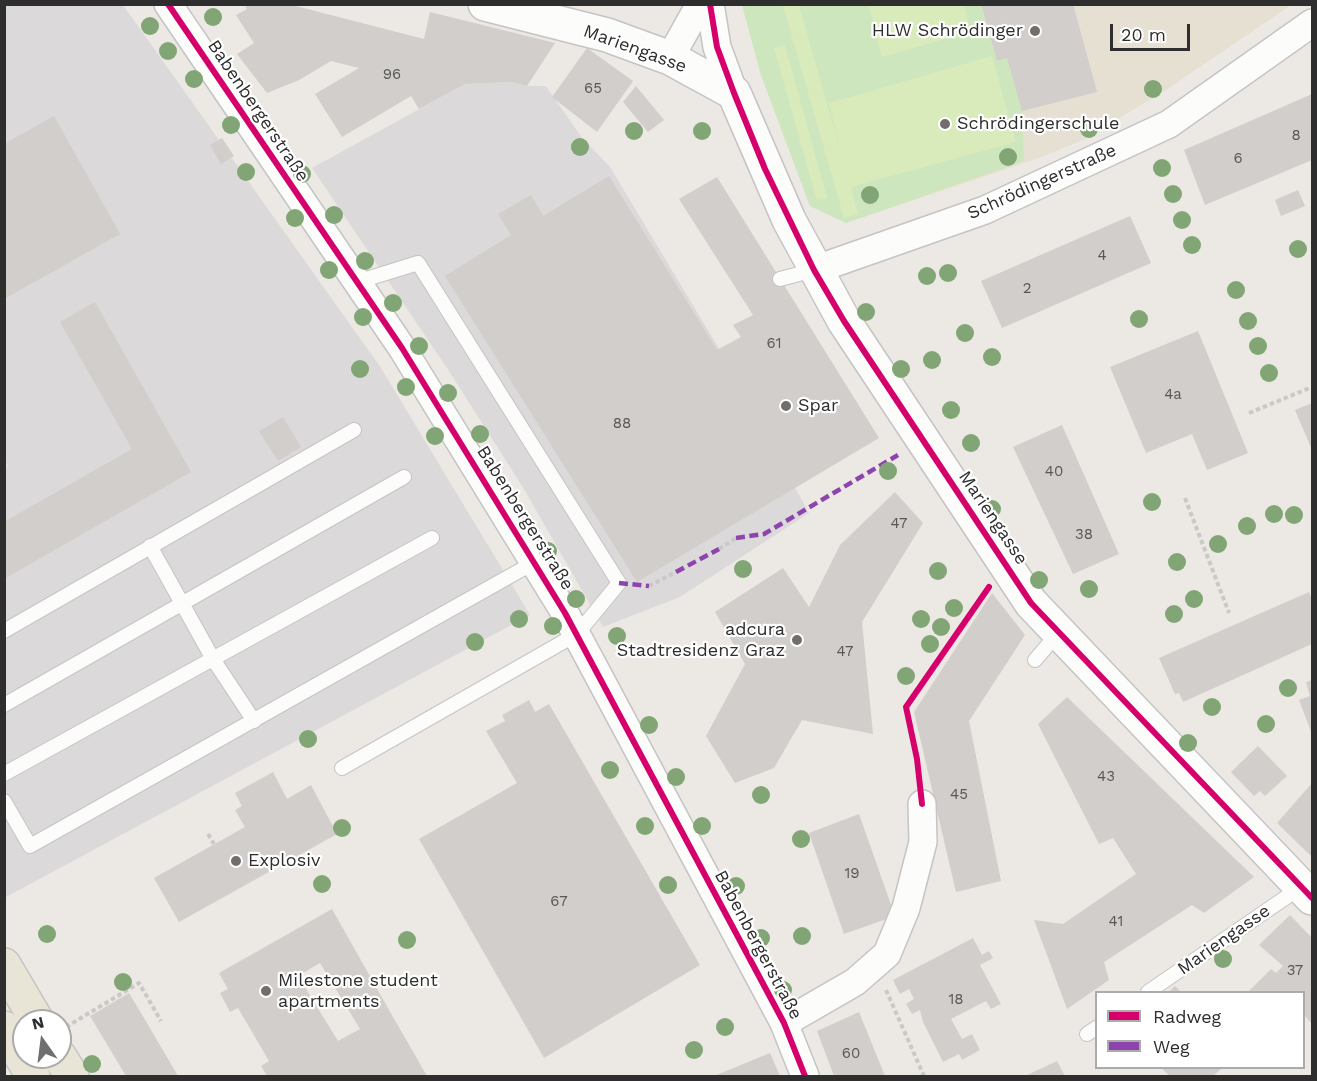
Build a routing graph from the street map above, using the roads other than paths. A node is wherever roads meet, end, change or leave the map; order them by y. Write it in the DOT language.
graph roads {
  1 [pos="168,4"];
  2 [pos="700,4"];
  3 [pos="710,4"];
  4 [pos="501,6"];
  5 [pos="1312,23"];
  6 [pos="670,58"];
  7 [pos="734,93"];
  8 [pos="814,270"];
  9 [pos="780,279"];
  10 [pos="357,282"];
  11 [pos="354,430"];
  12 [pos="404,477"];
  13 [pos="432,538"];
  14 [pos="150,546"];
  15 [pos="535,562"];
  16 [pos="182,603"];
  17 [pos="4,631"];
  18 [pos="1059,632"];
  19 [pos="577,634"];
  20 [pos="213,659"];
  21 [pos="1035,660"];
  22 [pos="4,705"];
  23 [pos="254,721"];
  24 [pos="342,768"];
  25 [pos="4,774"];
  26 [pos="4,801"];
  27 [pos="922,804"];
  28 [pos="1307,893"];
  29 [pos="4,965"];
  30 [pos="1151,991"];
  31 [pos="30,1009"];
  32 [pos="784,1023"];
  33 [pos="4,1028"];
  34 [pos="33,1077"];
  35 [pos="805,1077"];
  1 -- 10 [label="street, Babenbergerstraße"];
  2 -- 6 [label="street"];
  3 -- 7 [label="street"];
  4 -- 6 [label="street, Mariengasse"];
  5 -- 8 [label="street, Schrödingerstraße"];
  6 -- 7 [label="street, Mariengasse"];
  7 -- 8 [label="street, Mariengasse"];
  8 -- 9 [label="lane"];
  8 -- 18 [label="street, Mariengasse"];
  10 -- 15 [label="street, Babenbergerstraße"];
  10 -- 19 [label="lane"];
  11 -- 14 [label="lane"];
  12 -- 16 [label="lane"];
  13 -- 20 [label="lane"];
  14 -- 16 [label="lane"];
  14 -- 17 [label="lane"];
  15 -- 19 [label="street, Babenbergerstraße"];
  15 -- 23 [label="lane"];
  16 -- 20 [label="lane"];
  16 -- 22 [label="lane"];
  18 -- 21 [label="lane"];
  18 -- 28 [label="street, Mariengasse"];
  19 -- 24 [label="lane"];
  19 -- 32 [label="street, Babenbergerstraße"];
  20 -- 23 [label="lane"];
  20 -- 25 [label="lane"];
  23 -- 26 [label="lane"];
  27 -- 32 [label="street"];
  28 -- 30 [label="lane, Mariengasse"];
  29 -- 31 [label="main road"];
  32 -- 35 [label="street, Babenbergerstraße"];
  33 -- 34 [label="main road"];
}
